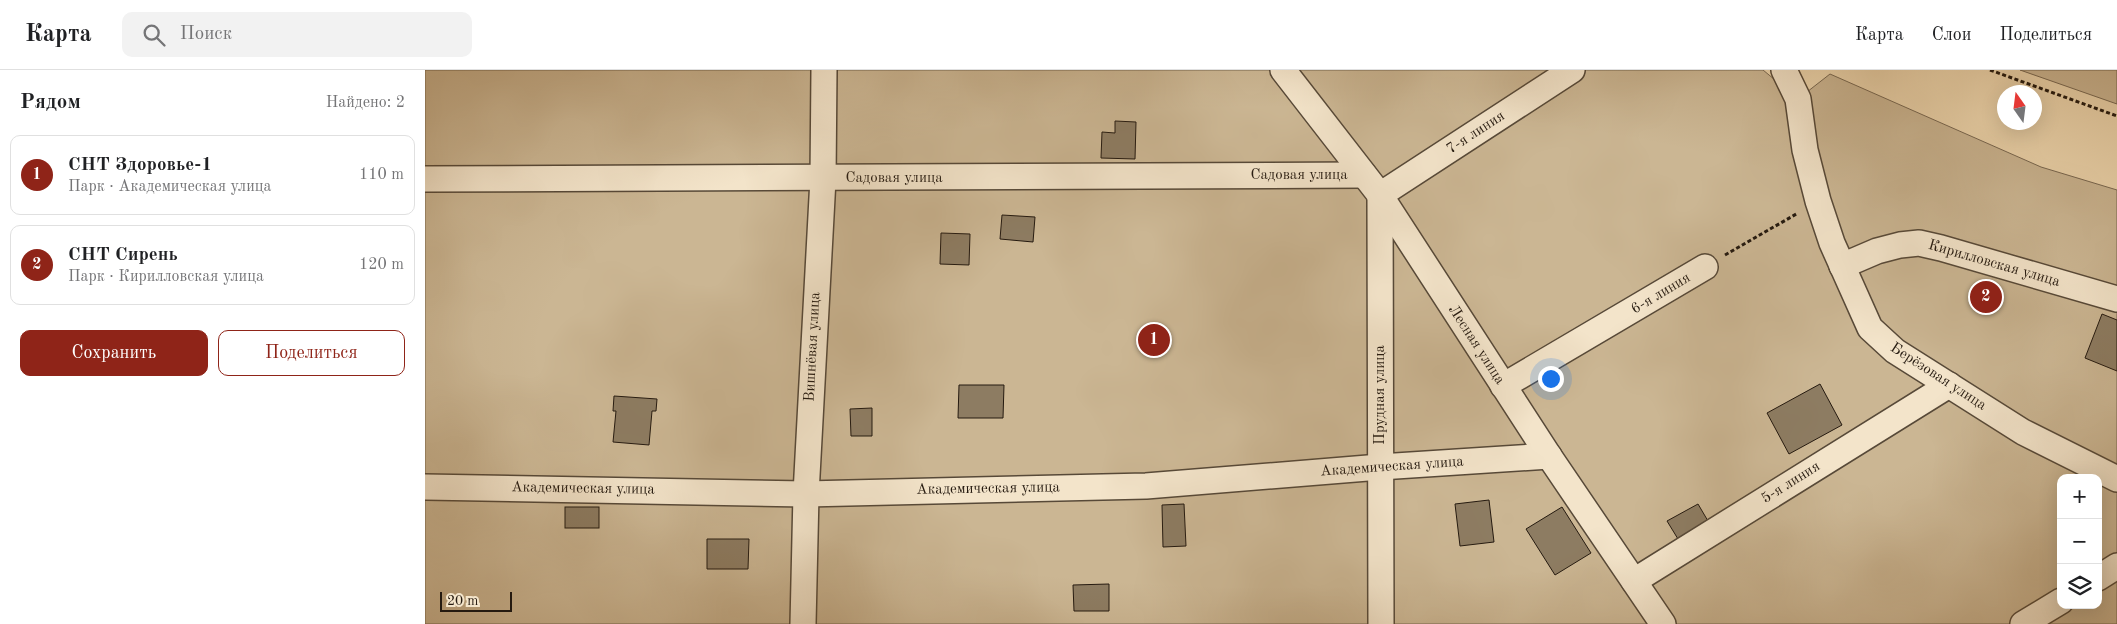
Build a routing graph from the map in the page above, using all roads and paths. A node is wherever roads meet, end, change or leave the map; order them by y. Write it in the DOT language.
graph roads {
  1 [pos="824,70"];
  2 [pos="1283,70"];
  3 [pos="1572,70"];
  4 [pos="1784,70"];
  5 [pos="1990,70"];
  6 [pos="2117,116"];
  7 [pos="1364,175"];
  8 [pos="425,179"];
  9 [pos="823,179"];
  10 [pos="1380,195"];
  11 [pos="1818,201"];
  12 [pos="1842,266"];
  13 [pos="1705,267"];
  14 [pos="2117,299"];
  15 [pos="1949,385"];
  16 [pos="1503,386"];
  17 [pos="1549,456"];
  18 [pos="1380,467"];
  19 [pos="2117,479"];
  20 [pos="425,487"];
  21 [pos="806,494"];
  22 [pos="2117,566"];
  23 [pos="2102,575"];
  24 [pos="1634,581"];
  25 [pos="2057,603"];
  26 [pos="803,624"];
  27 [pos="1381,624"];
  28 [pos="1663,624"];
  29 [pos="2023,624"];
  1 -- 9 [label="street, Вишнёвая улица"];
  2 -- 7 [label="street, Лесная улица"];
  3 -- 10 [label="street, 7-я линия"];
  4 -- 11 [label="street, Берёзовая улица"];
  5 -- 6 [label="path"];
  7 -- 9 [label="street, Садовая улица"];
  7 -- 10 [label="street, Лесная улица"];
  8 -- 9 [label="street, Садовая улица"];
  9 -- 21 [label="street, Вишнёвая улица"];
  10 -- 16 [label="street, Лесная улица"];
  10 -- 18 [label="street, Прудная улица"];
  11 -- 12 [label="street, Берёзовая улица"];
  11 -- 13 [label="path, 6-я линия"];
  12 -- 14 [label="street, Кирилловская улица"];
  12 -- 15 [label="street, Берёзовая улица"];
  13 -- 16 [label="street, 6-я линия"];
  15 -- 19 [label="street, Берёзовая улица"];
  15 -- 24 [label="street, 5-я линия"];
  16 -- 17 [label="street, Лесная улица"];
  17 -- 18 [label="street, Академическая улица"];
  17 -- 24 [label="street, Лесная улица"];
  18 -- 21 [label="street, Академическая улица"];
  18 -- 27 [label="street, Прудная улица"];
  20 -- 21 [label="street, Академическая улица"];
  21 -- 26 [label="street, Вишнёвая улица"];
  22 -- 23 [label="street"];
  24 -- 28 [label="street, Лесная улица"];
  25 -- 29 [label="street"];
}
